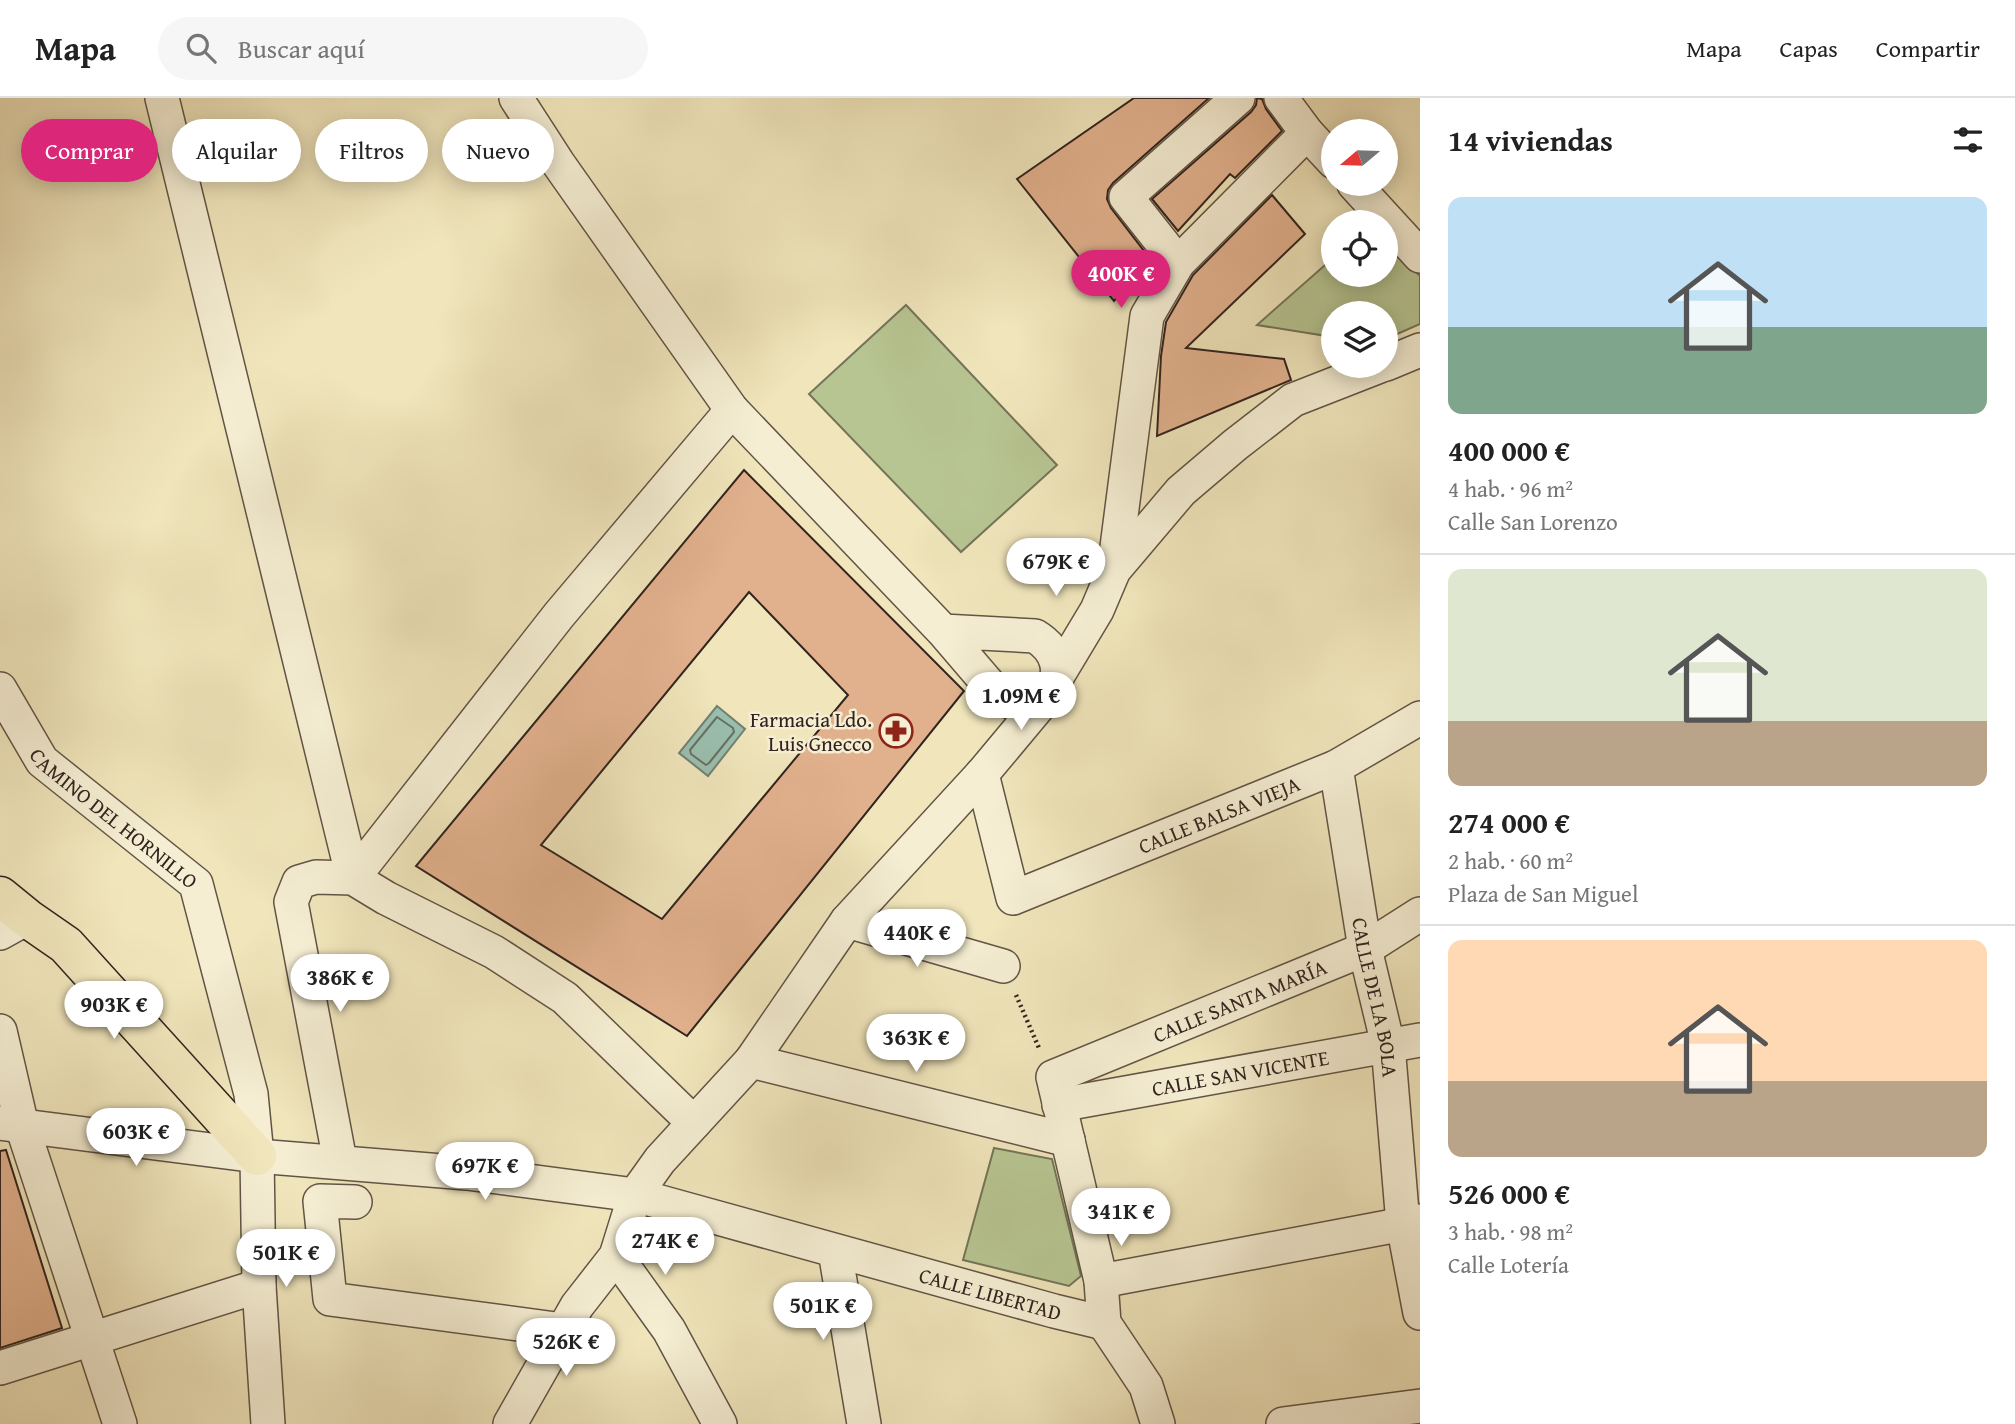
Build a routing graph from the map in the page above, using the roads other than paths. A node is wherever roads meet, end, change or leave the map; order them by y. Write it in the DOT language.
graph roads {
  1 [pos="162,98"];
  2 [pos="516,98"];
  3 [pos="1238,98"];
  4 [pos="1281,98"];
  5 [pos="1307,133"];
  6 [pos="1321,148"];
  7 [pos="1364,196"];
  8 [pos="1420,256"];
  9 [pos="1178,263"];
  10 [pos="1420,350"];
  11 [pos="1398,358"];
  12 [pos="1349,378"];
  13 [pos="732,410"];
  14 [pos="1114,570"];
  15 [pos="1097,610"];
  16 [pos="943,631"];
  17 [pos="1023,636"];
  18 [pos="1053,685"];
  19 [pos="0,689"];
  20 [pos="994,689"];
  21 [pos="1420,718"];
  22 [pos="988,766"];
  23 [pos="1336,767"];
  24 [pos="354,877"];
  25 [pos="1420,914"];
  26 [pos="9,916"];
  27 [pos="847,921"];
  28 [pos="1365,949"];
  29 [pos="1003,966"];
  30 [pos="0,1031"];
  31 [pos="1420,1040"];
  32 [pos="1388,1045"];
  33 [pos="751,1061"];
  34 [pos="1056,1091"];
  35 [pos="694,1123"];
  36 [pos="11,1124"];
  37 [pos="1068,1140"];
  38 [pos="257,1156"];
  39 [pos="340,1161"];
  40 [pos="635,1195"];
  41 [pos="355,1202"];
  42 [pos="1412,1223"];
  43 [pos="835,1251"];
  44 [pos="616,1256"];
  45 [pos="1101,1281"];
  46 [pos="259,1286"];
  47 [pos="1420,1313"];
  48 [pos="570,1318"];
  49 [pos="1104,1323"];
  50 [pos="91,1339"];
  51 [pos="0,1368"];
  52 [pos="1420,1406"];
  53 [pos="1325,1421"];
  54 [pos="120,1424"];
  55 [pos="268,1424"];
  56 [pos="510,1424"];
  57 [pos="720,1424"];
  58 [pos="864,1424"];
  59 [pos="1158,1424"];
  60 [pos="1283,1424"];
  1 -- 24 [label="street"];
  2 -- 13 [label="street"];
  3 -- 9 [label="street"];
  4 -- 5 [label="street"];
  5 -- 6 [label="street"];
  5 -- 9 [label="street"];
  7 -- 8 [label="street"];
  9 -- 14 [label="street"];
  10 -- 11 [label="street"];
  12 -- 14 [label="street"];
  13 -- 16 [label="street"];
  13 -- 24 [label="street"];
  14 -- 15 [label="street"];
  15 -- 17 [label="street"];
  15 -- 18 [label="street"];
  16 -- 17 [label="street"];
  16 -- 20 [label="street"];
  17 -- 18 [label="street"];
  17 -- 20 [label="street"];
  18 -- 20 [label="street"];
  18 -- 22 [label="street"];
  19 -- 38 [label="street, CAMINO DEL HORNILLO"];
  20 -- 22 [label="street"];
  21 -- 23 [label="street, CALLE BALSA VIEJA"];
  22 -- 23 [label="street, CALLE BALSA VIEJA"];
  22 -- 27 [label="street"];
  23 -- 28 [label="street, CALLE DE LA BOLA"];
  24 -- 35 [label="street"];
  24 -- 39 [label="street"];
  25 -- 28 [label="street, CALLE SANTA MARÍA"];
  26 -- 38 [label="main road"];
  27 -- 29 [label="street"];
  27 -- 33 [label="street"];
  28 -- 32 [label="street, CALLE DE LA BOLA"];
  28 -- 34 [label="street, CALLE SANTA MARÍA"];
  30 -- 36 [label="street"];
  31 -- 32 [label="street, CALLE SAN VICENTE"];
  32 -- 34 [label="street, CALLE SAN VICENTE"];
  32 -- 42 [label="street, CALLE DE LA BOLA"];
  33 -- 35 [label="street"];
  33 -- 37 [label="street"];
  34 -- 37 [label="street"];
  35 -- 40 [label="street"];
  36 -- 38 [label="street, CALLE LIBERTAD"];
  36 -- 50 [label="street"];
  37 -- 45 [label="street"];
  38 -- 39 [label="street, CALLE LIBERTAD"];
  38 -- 46 [label="street, CAMINO DEL HORNILLO"];
  39 -- 40 [label="street, CALLE LIBERTAD"];
  40 -- 43 [label="street, CALLE LIBERTAD"];
  40 -- 44 [label="street"];
  41 -- 48 [label="street"];
  42 -- 45 [label="street"];
  42 -- 47 [label="street, CALLE DE LA BOLA"];
  43 -- 49 [label="street, CALLE LIBERTAD"];
  43 -- 58 [label="street"];
  44 -- 48 [label="street"];
  44 -- 57 [label="street"];
  45 -- 49 [label="street"];
  46 -- 50 [label="street"];
  46 -- 55 [label="street, CAMINO DEL HORNILLO"];
  48 -- 56 [label="street"];
  49 -- 59 [label="street"];
  50 -- 51 [label="street"];
  50 -- 54 [label="street"];
  52 -- 53 [label="street"];
  53 -- 60 [label="street"];
}
